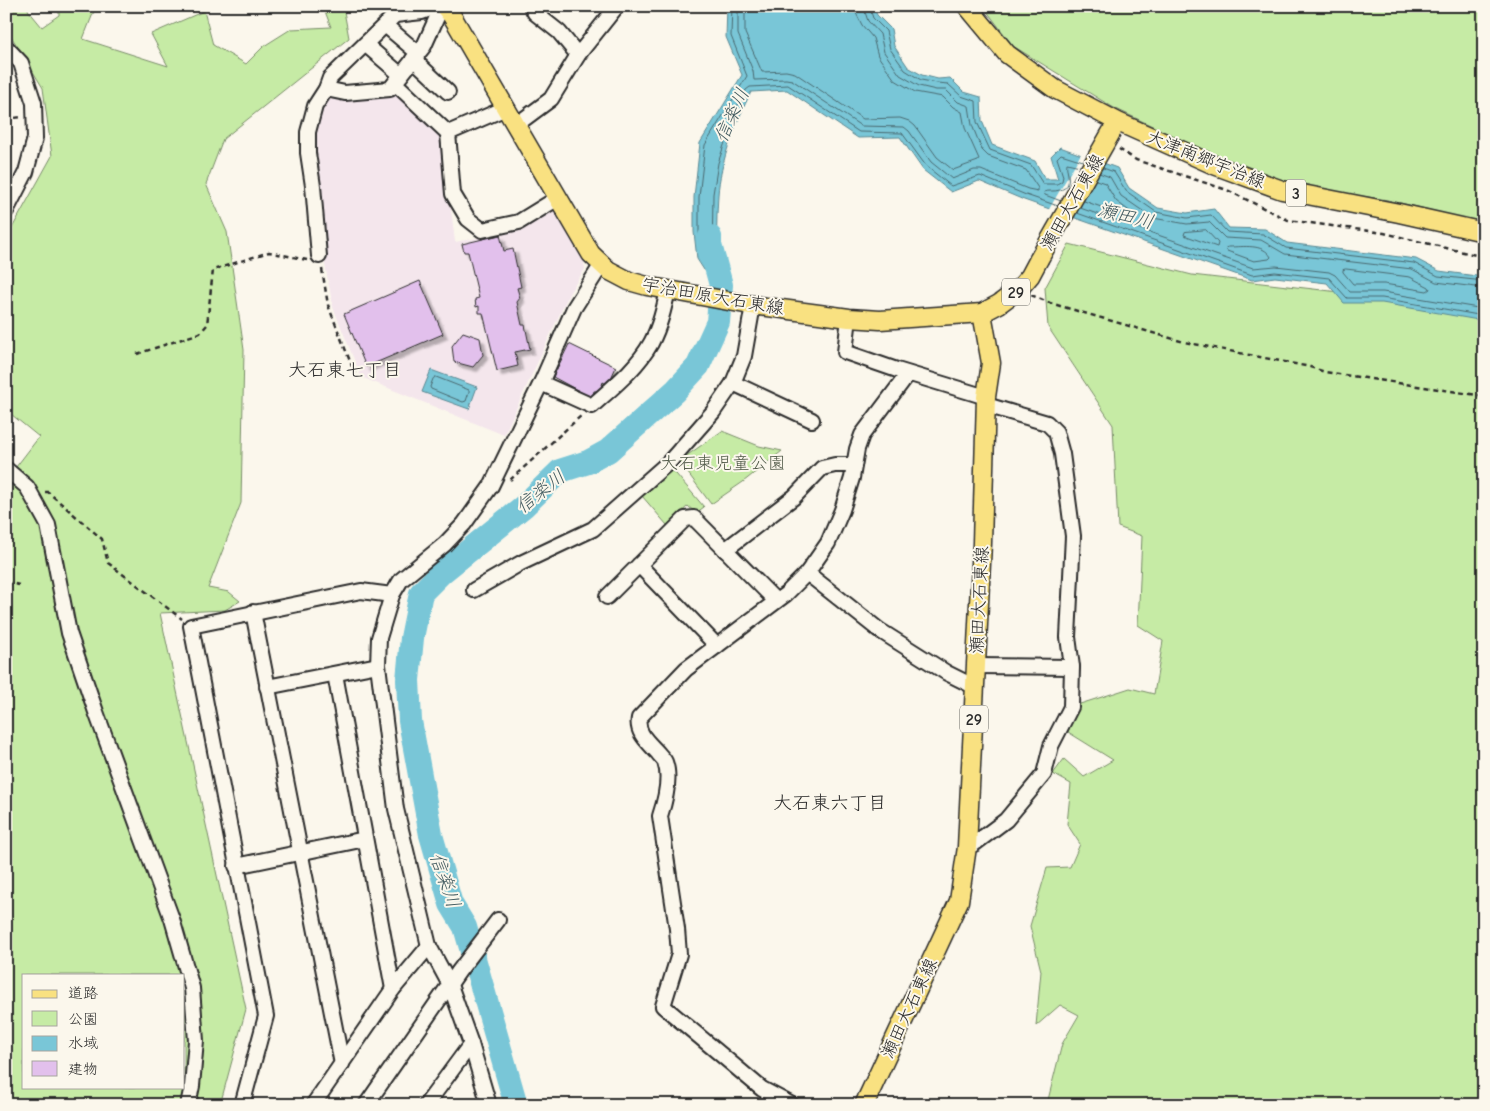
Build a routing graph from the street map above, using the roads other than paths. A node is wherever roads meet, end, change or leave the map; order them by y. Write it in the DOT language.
graph roads {
  1 [pos="438,6"];
  2 [pos="443,6"];
  3 [pos="531,6"];
  4 [pos="617,6"];
  5 [pos="967,6"];
  6 [pos="385,25"];
  7 [pos="365,44"];
  8 [pos="6,47"];
  9 [pos="578,55"];
  10 [pos="416,56"];
  11 [pos="398,79"];
  12 [pos="326,89"];
  13 [pos="448,92"];
  14 [pos="506,108"];
  15 [pos="516,125"];
  16 [pos="1115,127"];
  17 [pos="448,133"];
  18 [pos="558,198"];
  19 [pos="6,211"];
  20 [pos="1484,232"];
  21 [pos="319,256"];
  22 [pos="602,264"];
  23 [pos="673,291"];
  24 [pos="749,304"];
  25 [pos="982,313"];
  26 [pos="849,318"];
  27 [pos="908,374"];
  28 [pos="540,383"];
  29 [pos="733,383"];
  30 [pos="986,401"];
  31 [pos="812,420"];
  32 [pos="854,465"];
  33 [pos="6,469"];
  34 [pos="725,550"];
  35 [pos="639,565"];
  36 [pos="807,573"];
  37 [pos="474,590"];
  38 [pos="392,595"];
  39 [pos="607,597"];
  40 [pos="776,602"];
  41 [pos="253,612"];
  42 [pos="717,646"];
  43 [pos="378,665"];
  44 [pos="976,666"];
  45 [pos="1072,667"];
  46 [pos="335,674"];
  47 [pos="267,687"];
  48 [pos="975,688"];
  49 [pos="365,839"];
  50 [pos="967,847"];
  51 [pos="300,853"];
  52 [pos="236,866"];
  53 [pos="498,920"];
  54 [pos="429,946"];
  55 [pos="450,985"];
  56 [pos="392,989"];
  57 [pos="471,1044"];
  58 [pos="342,1064"];
  59 [pos="188,1105"];
  60 [pos="242,1105"];
  61 [pos="313,1105"];
  62 [pos="366,1105"];
  63 [pos="426,1105"];
  64 [pos="488,1105"];
  65 [pos="792,1105"];
  66 [pos="864,1105"];
  1 -- 6 [label="street"];
  2 -- 10 [label="street"];
  2 -- 14 [label="main road, 宇治田原大石東線"];
  3 -- 9 [label="street"];
  4 -- 9 [label="street"];
  5 -- 16 [label="main road, 大津南郷宇治線 / 3"];
  6 -- 7 [label="street"];
  6 -- 10 [label="street"];
  7 -- 11 [label="street"];
  7 -- 12 [label="street"];
  8 -- 19 [label="street"];
  9 -- 15 [label="street"];
  10 -- 11 [label="street"];
  10 -- 13 [label="street"];
  11 -- 12 [label="street"];
  11 -- 17 [label="street"];
  12 -- 21 [label="street"];
  14 -- 15 [label="main road, 宇治田原大石東線"];
  14 -- 17 [label="street"];
  15 -- 18 [label="main road, 宇治田原大石東線"];
  16 -- 20 [label="main road, 大津南郷宇治線 / 3"];
  16 -- 25 [label="main road, 瀬田大石東線 / 29, bridge"];
  17 -- 18 [label="street"];
  18 -- 22 [label="main road, 宇治田原大石東線"];
  22 -- 23 [label="main road, 宇治田原大石東線"];
  22 -- 28 [label="street"];
  23 -- 24 [label="main road, 宇治田原大石東線"];
  23 -- 28 [label="street"];
  24 -- 26 [label="main road, 宇治田原大石東線"];
  24 -- 29 [label="street"];
  25 -- 26 [label="main road, 宇治田原大石東線"];
  25 -- 30 [label="main road, 瀬田大石東線 / 29"];
  26 -- 27 [label="street"];
  27 -- 30 [label="street"];
  27 -- 32 [label="street"];
  28 -- 38 [label="street"];
  29 -- 31 [label="street"];
  29 -- 37 [label="street"];
  30 -- 44 [label="main road, 瀬田大石東線 / 29"];
  30 -- 45 [label="street"];
  32 -- 34 [label="street"];
  32 -- 36 [label="street"];
  33 -- 59 [label="street"];
  34 -- 35 [label="street"];
  34 -- 40 [label="street"];
  35 -- 39 [label="street"];
  35 -- 42 [label="street"];
  36 -- 40 [label="street"];
  36 -- 48 [label="street"];
  38 -- 41 [label="street"];
  38 -- 43 [label="street"];
  40 -- 42 [label="street"];
  41 -- 47 [label="street"];
  41 -- 52 [label="street"];
  42 -- 65 [label="street"];
  43 -- 46 [label="street"];
  43 -- 54 [label="street"];
  44 -- 45 [label="street"];
  44 -- 48 [label="main road, 瀬田大石東線 / 29"];
  45 -- 50 [label="street"];
  46 -- 47 [label="street"];
  46 -- 49 [label="street"];
  47 -- 51 [label="street"];
  48 -- 50 [label="main road, 瀬田大石東線 / 29"];
  49 -- 51 [label="street"];
  49 -- 56 [label="street"];
  50 -- 66 [label="main road, 瀬田大石東線 / 29"];
  51 -- 52 [label="street"];
  51 -- 58 [label="street"];
  52 -- 60 [label="street"];
  53 -- 55 [label="street"];
  54 -- 55 [label="street"];
  54 -- 56 [label="street"];
  55 -- 57 [label="street"];
  55 -- 62 [label="street"];
  56 -- 58 [label="street"];
  57 -- 63 [label="street"];
  57 -- 64 [label="street"];
  58 -- 61 [label="street"];
}
